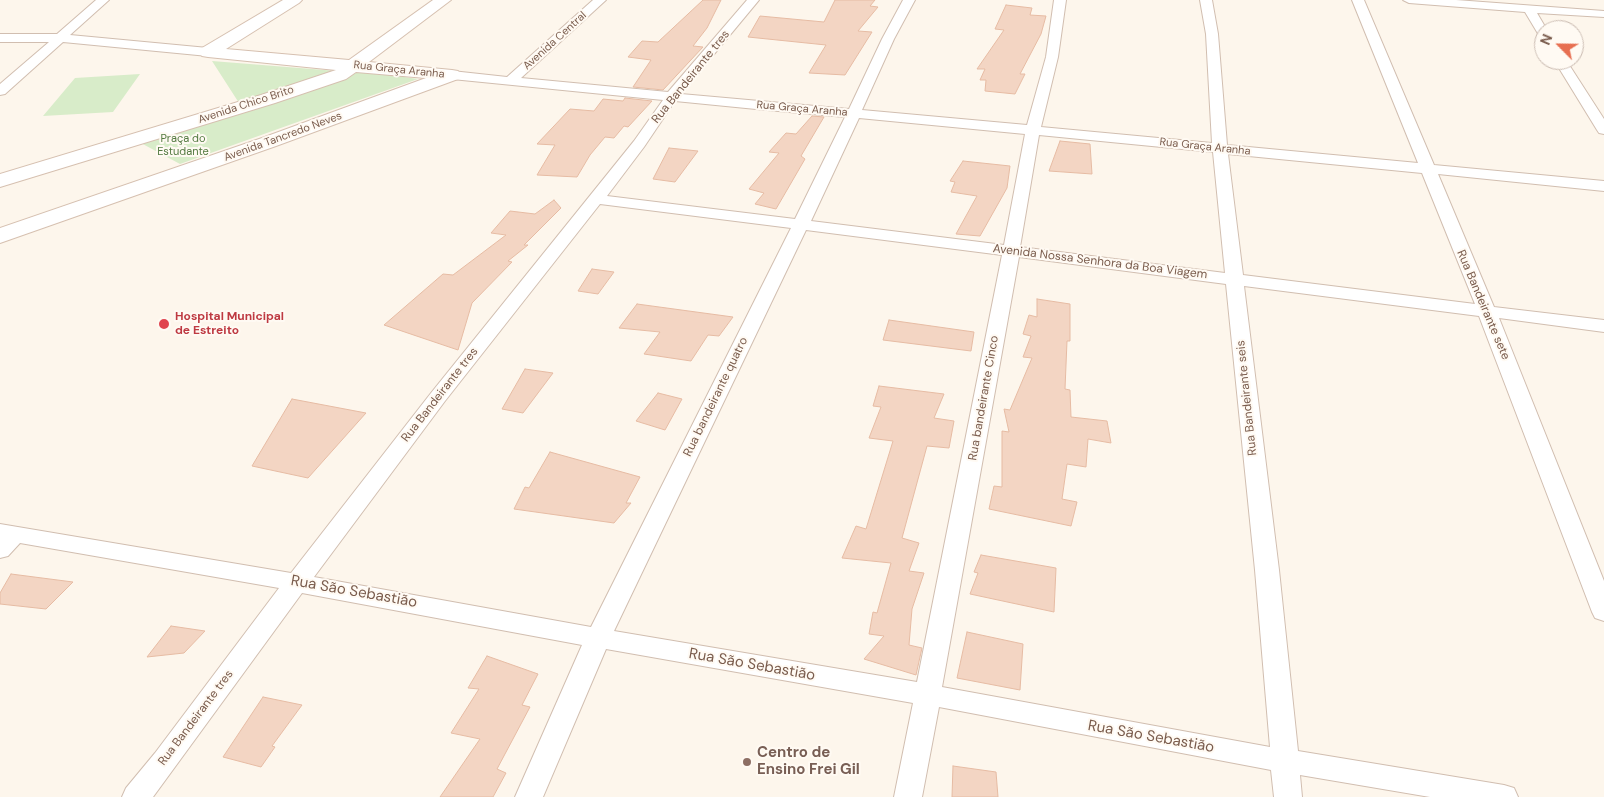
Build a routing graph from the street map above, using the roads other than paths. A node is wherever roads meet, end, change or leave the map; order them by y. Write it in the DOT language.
graph roads {
  1 [pos="103,0"];
  2 [pos="294,0"];
  3 [pos="443,0"];
  4 [pos="600,0"];
  5 [pos="753,0"];
  6 [pos="909,0"];
  7 [pos="1060,0"];
  8 [pos="1206,0"];
  9 [pos="1358,0"];
  10 [pos="1409,0"];
  11 [pos="1572,5"];
  12 [pos="1528,8"];
  13 [pos="1604,14"];
  14 [pos="1535,20"];
  15 [pos="0,38"];
  16 [pos="62,38"];
  17 [pos="208,52"];
  18 [pos="354,66"];
  19 [pos="1566,70"];
  20 [pos="452,75"];
  21 [pos="510,81"];
  22 [pos="0,91"];
  23 [pos="672,96"];
  24 [pos="853,114"];
  25 [pos="1604,130"];
  26 [pos="1033,131"];
  27 [pos="1220,149"];
  28 [pos="1426,168"];
  29 [pos="0,181"];
  30 [pos="1604,186"];
  31 [pos="596,198"];
  32 [pos="799,226"];
  33 [pos="0,236"];
  34 [pos="1011,251"];
  35 [pos="1236,280"];
  36 [pos="1486,311"];
  37 [pos="1604,326"];
  38 [pos="5,539"];
  39 [pos="297,582"];
  40 [pos="1604,612"];
  41 [pos="598,638"];
  42 [pos="929,695"];
  43 [pos="1285,761"];
  44 [pos="136,797"];
  45 [pos="529,797"];
  46 [pos="908,797"];
  47 [pos="1288,797"];
  48 [pos="1504,797"];
  1 -- 16 [label="street"];
  2 -- 17 [label="main road"];
  3 -- 18 [label="main road, Avenida Chico Brito"];
  4 -- 21 [label="street, Avenida Central"];
  5 -- 23 [label="street, Rua Bandeirante tres"];
  6 -- 24 [label="street, Rua bandeirante quatro"];
  7 -- 26 [label="street, Rua bandeirante Cinco"];
  8 -- 27 [label="street, Rua Bandeirante seis"];
  9 -- 28 [label="street, Rua Bandeirante sete"];
  10 -- 12 [label="street"];
  11 -- 12 [label="street"];
  11 -- 13 [label="street"];
  12 -- 14 [label="street"];
  15 -- 16 [label="street, Rua Graça Aranha"];
  16 -- 17 [label="street, Rua Graça Aranha"];
  16 -- 22 [label="street"];
  17 -- 18 [label="main road, Rua Graça Aranha"];
  18 -- 20 [label="main road, Rua Graça Aranha"];
  18 -- 29 [label="main road, Avenida Chico Brito"];
  19 -- 25 [label="street"];
  20 -- 21 [label="street, Rua Graça Aranha"];
  20 -- 33 [label="main road, Avenida Tancredo Neves"];
  21 -- 23 [label="street, Rua Graça Aranha"];
  23 -- 24 [label="street, Rua Graça Aranha"];
  23 -- 31 [label="street, Rua Bandeirante tres"];
  24 -- 26 [label="street, Rua Graça Aranha"];
  24 -- 32 [label="street, Rua bandeirante quatro"];
  26 -- 27 [label="street, Rua Graça Aranha"];
  26 -- 34 [label="street, Rua bandeirante Cinco"];
  27 -- 28 [label="street, Rua Graça Aranha"];
  27 -- 35 [label="street, Rua Bandeirante seis"];
  28 -- 30 [label="street, Rua Graça Aranha"];
  28 -- 36 [label="street, Rua Bandeirante sete"];
  31 -- 32 [label="street, Avenida Nossa Senhora da Boa Viagem"];
  31 -- 39 [label="street, Rua Bandeirante tres"];
  32 -- 34 [label="street, Avenida Nossa Senhora da Boa Viagem"];
  32 -- 41 [label="street, Rua bandeirante quatro"];
  34 -- 35 [label="street, Avenida Nossa Senhora da Boa Viagem"];
  34 -- 42 [label="street, Rua bandeirante Cinco"];
  35 -- 36 [label="street, Avenida Nossa Senhora da Boa Viagem"];
  35 -- 43 [label="street, Rua Bandeirante seis"];
  36 -- 37 [label="street, Avenida Nossa Senhora da Boa Viagem"];
  36 -- 40 [label="street, Rua Bandeirante sete"];
  38 -- 39 [label="street, Rua São Sebastião"];
  39 -- 41 [label="street, Rua São Sebastião"];
  39 -- 44 [label="street, Rua Bandeirante tres"];
  41 -- 42 [label="street, Rua São Sebastião"];
  41 -- 45 [label="street, Rua bandeirante quatro"];
  42 -- 43 [label="street, Rua São Sebastião"];
  42 -- 46 [label="street, Rua bandeirante Cinco"];
  43 -- 47 [label="street, Rua Bandeirante seis"];
  43 -- 48 [label="street, Rua São Sebastião"];
}
